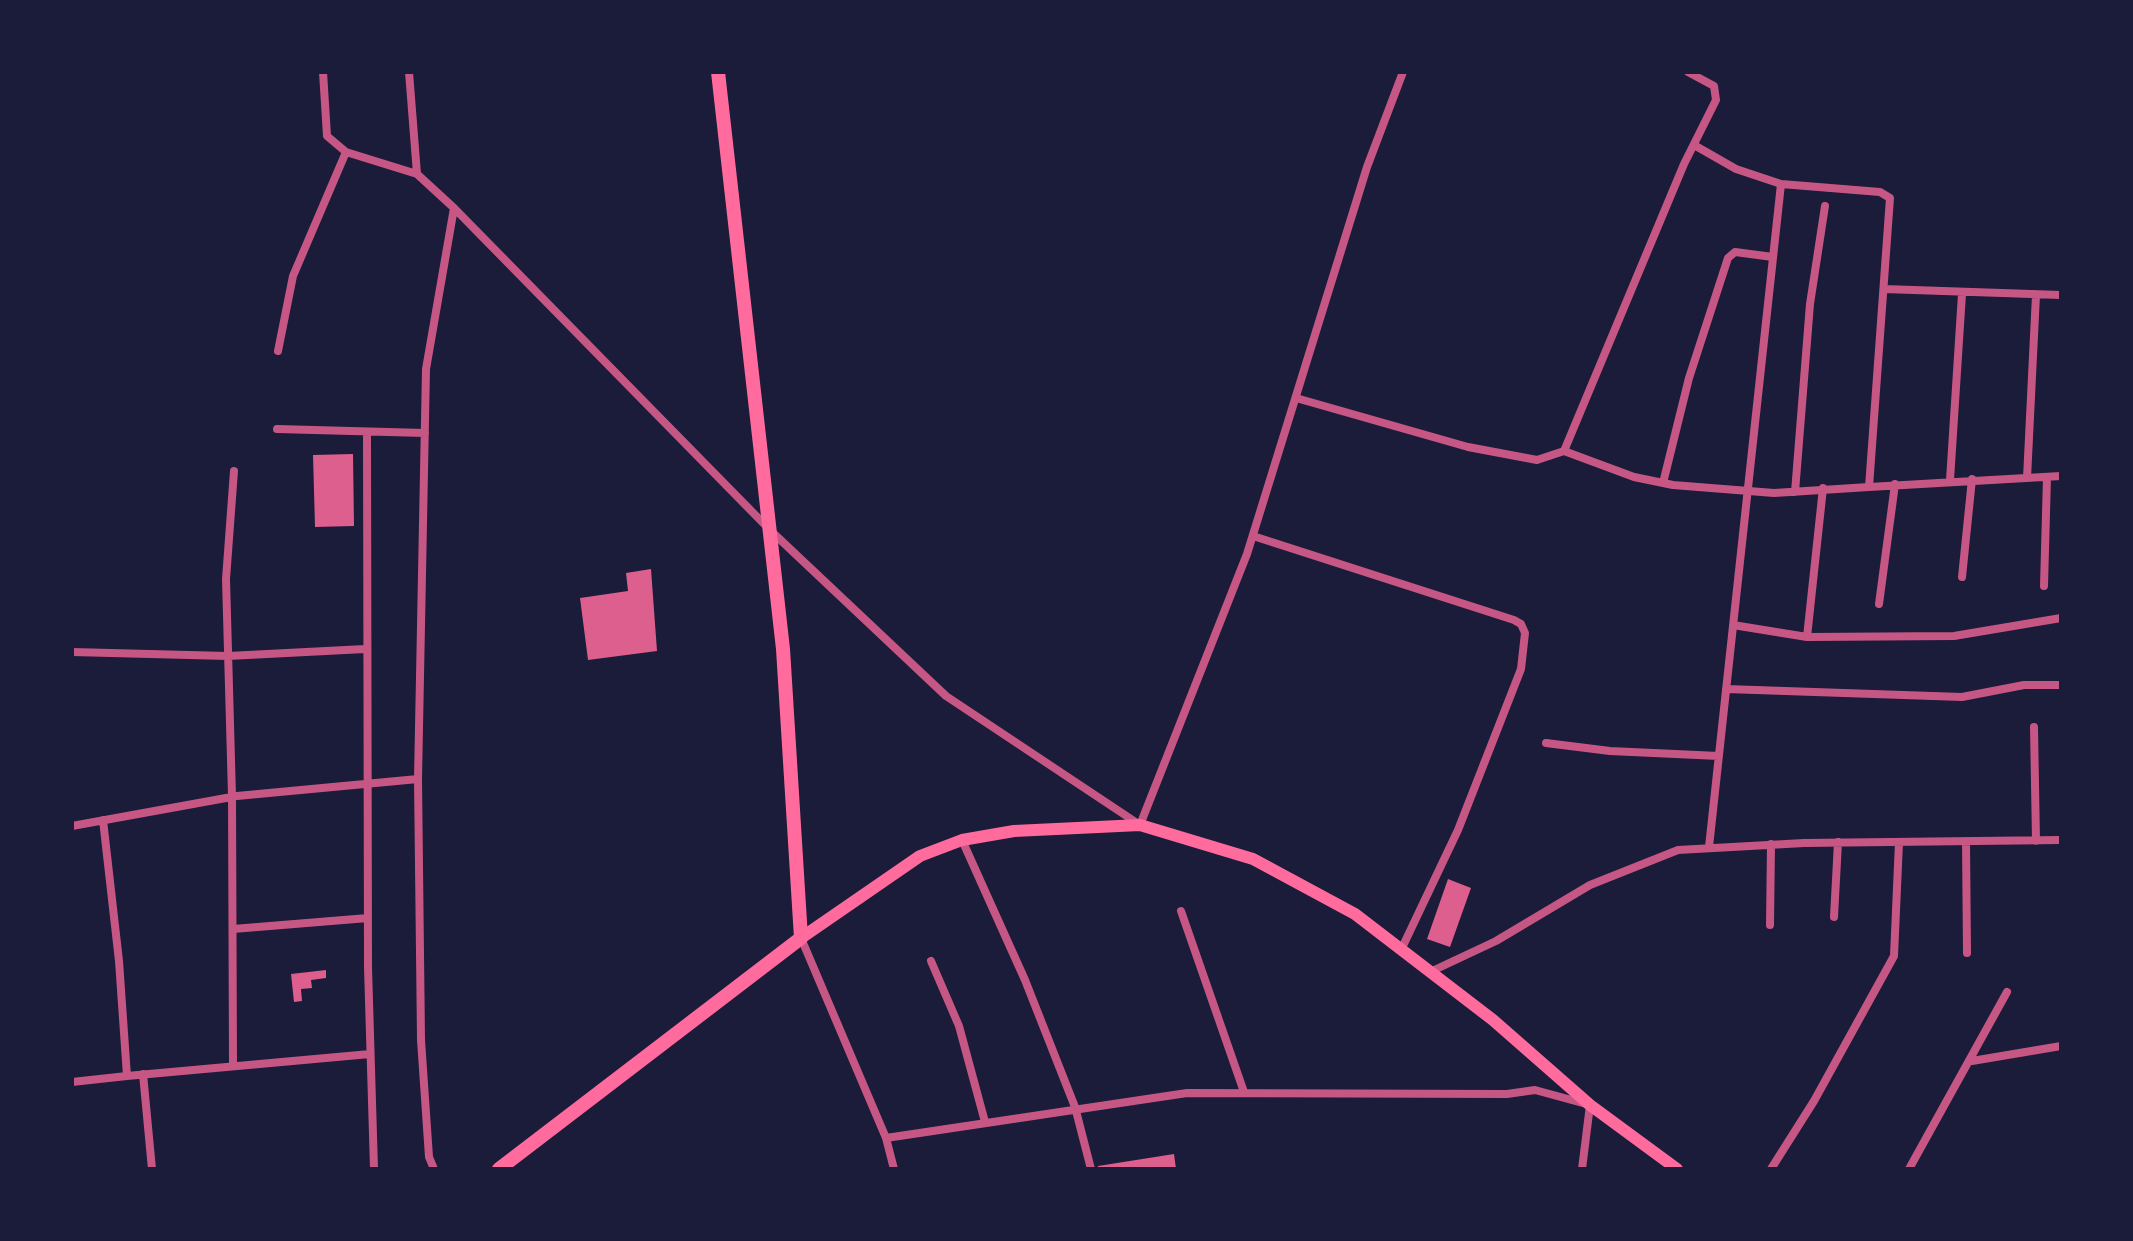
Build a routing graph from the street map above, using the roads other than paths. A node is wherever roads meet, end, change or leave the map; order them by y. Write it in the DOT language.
graph roads {
  1 [pos="323,72"];
  2 [pos="409,72"];
  3 [pos="718,72"];
  4 [pos="1403,72"];
  5 [pos="1688,72"];
  6 [pos="1694,145"];
  7 [pos="346,152"];
  8 [pos="417,174"];
  9 [pos="1781,184"];
  10 [pos="1825,206"];
  11 [pos="454,208"];
  12 [pos="1773,257"];
  13 [pos="1884,289"];
  14 [pos="1962,294"];
  15 [pos="2036,295"];
  16 [pos="2061,295"];
  17 [pos="278,351"];
  18 [pos="1296,398"];
  19 [pos="277,429"];
  20 [pos="367,432"];
  21 [pos="425,433"];
  22 [pos="1564,451"];
  23 [pos="234,471"];
  24 [pos="2061,476"];
  25 [pos="2047,477"];
  26 [pos="2027,478"];
  27 [pos="1972,479"];
  28 [pos="1950,480"];
  29 [pos="1663,483"];
  30 [pos="1895,484"];
  31 [pos="1869,487"];
  32 [pos="1823,488"];
  33 [pos="1748,492"];
  34 [pos="1795,492"];
  35 [pos="771,531"];
  36 [pos="1253,536"];
  37 [pos="1962,577"];
  38 [pos="2044,586"];
  39 [pos="1879,604"];
  40 [pos="2061,618"];
  41 [pos="1733,625"];
  42 [pos="1807,637"];
  43 [pos="365,649"];
  44 [pos="72,652"];
  45 [pos="228,656"];
  46 [pos="2061,685"];
  47 [pos="1726,689"];
  48 [pos="2034,727"];
  49 [pos="1546,743"];
  50 [pos="1719,756"];
  51 [pos="418,779"];
  52 [pos="369,783"];
  53 [pos="232,796"];
  54 [pos="103,820"];
  55 [pos="1140,825"];
  56 [pos="72,826"];
  57 [pos="962,840"];
  58 [pos="2061,840"];
  59 [pos="2036,841"];
  60 [pos="1838,842"];
  61 [pos="1899,842"];
  62 [pos="1966,842"];
  63 [pos="1771,844"];
  64 [pos="1709,847"];
  65 [pos="1181,911"];
  66 [pos="1834,917"];
  67 [pos="368,918"];
  68 [pos="1770,925"];
  69 [pos="233,929"];
  70 [pos="801,938"];
  71 [pos="1401,950"];
  72 [pos="1967,953"];
  73 [pos="931,961"];
  74 [pos="1430,972"];
  75 [pos="2007,992"];
  76 [pos="2061,1046"];
  77 [pos="370,1054"];
  78 [pos="1972,1061"];
  79 [pos="233,1065"];
  80 [pos="143,1074"];
  81 [pos="127,1076"];
  82 [pos="72,1082"];
  83 [pos="1244,1092"];
  84 [pos="1590,1105"];
  85 [pos="1075,1107"];
  86 [pos="985,1122"];
  87 [pos="886,1138"];
  88 [pos="152,1169"];
  89 [pos="374,1169"];
  90 [pos="434,1169"];
  91 [pos="499,1169"];
  92 [pos="894,1169"];
  93 [pos="1091,1169"];
  94 [pos="1582,1169"];
  95 [pos="1677,1169"];
  96 [pos="1771,1169"];
  97 [pos="1909,1169"];
  1 -- 7 [label="street"];
  2 -- 8 [label="street"];
  3 -- 35 [label="main road"];
  4 -- 18 [label="street"];
  5 -- 6 [label="street"];
  6 -- 9 [label="street"];
  6 -- 22 [label="street"];
  7 -- 8 [label="street"];
  7 -- 17 [label="street"];
  8 -- 11 [label="street"];
  9 -- 12 [label="street"];
  9 -- 13 [label="street"];
  10 -- 34 [label="street"];
  11 -- 21 [label="street"];
  11 -- 35 [label="street"];
  12 -- 29 [label="street"];
  12 -- 33 [label="street"];
  13 -- 14 [label="street"];
  13 -- 31 [label="street"];
  14 -- 15 [label="street"];
  14 -- 28 [label="street"];
  15 -- 16 [label="street"];
  15 -- 26 [label="street"];
  18 -- 22 [label="street"];
  18 -- 36 [label="street"];
  19 -- 20 [label="street"];
  20 -- 21 [label="street"];
  20 -- 43 [label="street"];
  21 -- 51 [label="street"];
  22 -- 29 [label="street"];
  23 -- 45 [label="street"];
  24 -- 25 [label="street"];
  25 -- 26 [label="street"];
  25 -- 38 [label="street"];
  26 -- 27 [label="street"];
  27 -- 28 [label="street"];
  27 -- 37 [label="street"];
  28 -- 30 [label="street"];
  29 -- 33 [label="street"];
  30 -- 31 [label="street"];
  30 -- 39 [label="street"];
  31 -- 32 [label="street"];
  32 -- 34 [label="street"];
  32 -- 42 [label="street"];
  33 -- 34 [label="street"];
  33 -- 41 [label="street"];
  35 -- 55 [label="street"];
  35 -- 70 [label="main road"];
  36 -- 55 [label="street"];
  36 -- 71 [label="street"];
  40 -- 42 [label="street"];
  41 -- 42 [label="street"];
  41 -- 47 [label="street"];
  43 -- 45 [label="street"];
  43 -- 52 [label="street"];
  44 -- 45 [label="street"];
  45 -- 53 [label="street"];
  46 -- 47 [label="street"];
  47 -- 50 [label="street"];
  48 -- 59 [label="street"];
  49 -- 50 [label="street"];
  50 -- 64 [label="street"];
  51 -- 52 [label="street"];
  51 -- 90 [label="street"];
  52 -- 53 [label="street"];
  52 -- 67 [label="street"];
  53 -- 54 [label="street"];
  53 -- 69 [label="street"];
  54 -- 56 [label="street"];
  54 -- 81 [label="street"];
  55 -- 57 [label="main road"];
  55 -- 71 [label="main road"];
  57 -- 70 [label="main road"];
  57 -- 85 [label="street"];
  58 -- 59 [label="street"];
  59 -- 62 [label="street"];
  60 -- 61 [label="street"];
  60 -- 63 [label="street"];
  60 -- 66 [label="street"];
  61 -- 62 [label="street"];
  61 -- 96 [label="street"];
  62 -- 72 [label="street"];
  63 -- 64 [label="street"];
  63 -- 68 [label="street"];
  64 -- 74 [label="street"];
  65 -- 83 [label="street"];
  67 -- 69 [label="street"];
  67 -- 77 [label="street"];
  69 -- 79 [label="street"];
  70 -- 87 [label="street"];
  70 -- 91 [label="main road"];
  71 -- 74 [label="main road"];
  73 -- 86 [label="street"];
  74 -- 84 [label="main road"];
  75 -- 78 [label="street"];
  76 -- 78 [label="street"];
  77 -- 79 [label="street"];
  77 -- 89 [label="street"];
  78 -- 97 [label="street"];
  79 -- 80 [label="street"];
  80 -- 81 [label="street"];
  80 -- 88 [label="street"];
  81 -- 82 [label="street"];
  83 -- 84 [label="street"];
  83 -- 85 [label="street"];
  84 -- 94 [label="street"];
  84 -- 95 [label="main road"];
  85 -- 86 [label="street"];
  85 -- 93 [label="street"];
  86 -- 87 [label="street"];
  87 -- 92 [label="street"];
}
